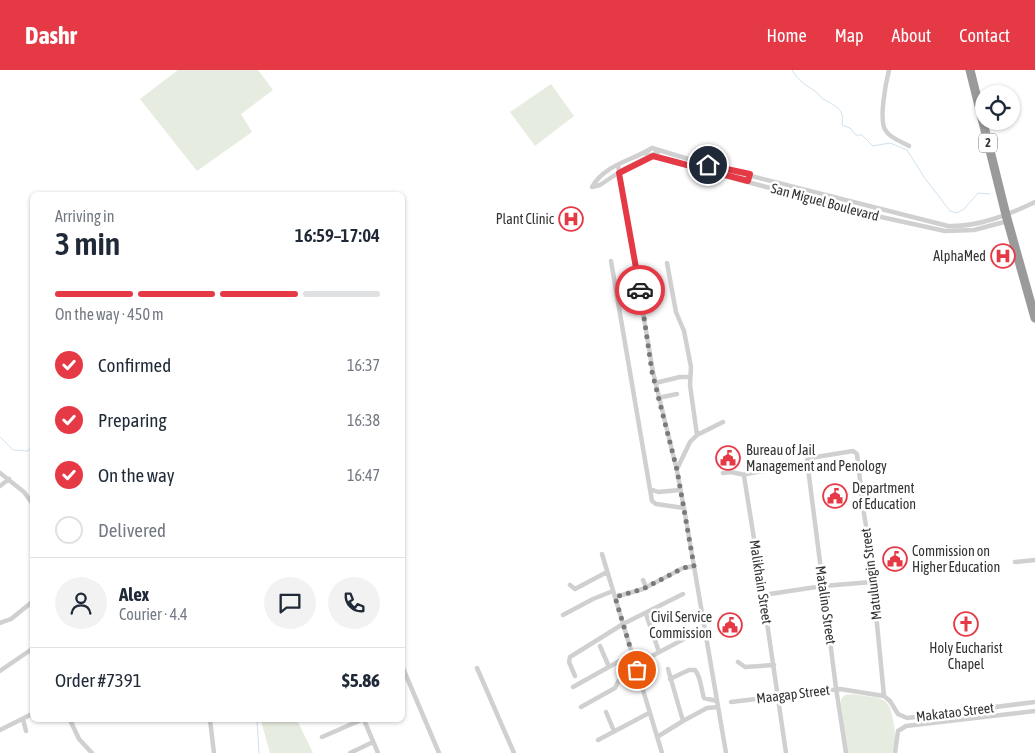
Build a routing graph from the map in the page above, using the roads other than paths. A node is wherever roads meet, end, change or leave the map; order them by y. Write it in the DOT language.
graph roads {
  1 [pos="889,70"];
  2 [pos="970,70"];
  3 [pos="909,146"];
  4 [pos="660,151"];
  5 [pos="644,153"];
  6 [pos="653,156"];
  7 [pos="618,165"];
  8 [pos="619,173"];
  9 [pos="750,174"];
  10 [pos="748,181"];
  11 [pos="1035,202"];
  12 [pos="873,206"];
  13 [pos="902,214"];
  14 [pos="872,215"];
  15 [pos="1007,218"];
  16 [pos="901,221"];
  17 [pos="611,261"];
  18 [pos="667,264"];
  19 [pos="1035,318"];
  20 [pos="690,378"];
  21 [pos="655,382"];
  22 [pos="677,394"];
  23 [pos="658,398"];
  24 [pos="723,422"];
  25 [pos="697,435"];
  26 [pos="810,458"];
  27 [pos="808,463"];
  28 [pos="677,470"];
  29 [pos="0,473"];
  30 [pos="723,473"];
  31 [pos="745,475"];
  32 [pos="9,479"];
  33 [pos="0,486"];
  34 [pos="650,488"];
  35 [pos="680,490"];
  36 [pos="30,500"];
  37 [pos="684,508"];
  38 [pos="602,554"];
  39 [pos="1035,560"];
  40 [pos="1014,562"];
  41 [pos="694,566"];
  42 [pos="607,572"];
  43 [pos="643,580"];
  44 [pos="872,582"];
  45 [pos="570,584"];
  46 [pos="823,586"];
  47 [pos="646,587"];
  48 [pos="613,591"];
  49 [pos="683,594"];
  50 [pos="764,594"];
  51 [pos="615,597"];
  52 [pos="30,604"];
  53 [pos="646,614"];
  54 [pos="563,615"];
  55 [pos="0,623"];
  56 [pos="623,624"];
  57 [pos="684,639"];
  58 [pos="600,646"];
  59 [pos="30,650"];
  60 [pos="659,652"];
  61 [pos="632,654"];
  62 [pos="738,662"];
  63 [pos="635,663"];
  64 [pos="774,665"];
  65 [pos="609,667"];
  66 [pos="477,668"];
  67 [pos="668,669"];
  68 [pos="637,670"];
  69 [pos="0,671"];
  70 [pos="405,673"];
  71 [pos="575,676"];
  72 [pos="670,679"];
  73 [pos="573,687"];
  74 [pos="836,688"];
  75 [pos="778,696"];
  76 [pos="884,696"];
  77 [pos="731,702"];
  78 [pos="1035,702"];
  79 [pos="717,704"];
  80 [pos="581,708"];
  81 [pos="1035,711"];
  82 [pos="606,712"];
  83 [pos="649,713"];
  84 [pos="30,715"];
  85 [pos="22,718"];
  86 [pos="682,721"];
  87 [pos="71,722"];
  88 [pos="210,722"];
  89 [pos="356,722"];
  90 [pos="365,722"];
  91 [pos="0,730"];
  92 [pos="26,731"];
  93 [pos="614,731"];
  94 [pos="322,737"];
  95 [pos="657,737"];
  96 [pos="598,740"];
  97 [pos="373,742"];
  98 [pos="92,753"];
  99 [pos="214,753"];
  100 [pos="350,753"];
  101 [pos="378,753"];
  102 [pos="439,753"];
  103 [pos="514,753"];
  104 [pos="662,753"];
  105 [pos="726,753"];
  106 [pos="786,753"];
  107 [pos="846,753"];
  108 [pos="895,753"];
  1 -- 3 [label="street"];
  2 -- 15 [label="highway, 2"];
  4 -- 5 [label="street, San Miguel Boulevard"];
  4 -- 6 [label="street"];
  4 -- 9 [label="street, San Miguel Boulevard"];
  5 -- 6 [label="street, San Miguel Boulevard"];
  5 -- 7 [label="street"];
  6 -- 8 [label="street"];
  6 -- 10 [label="street, San Miguel Boulevard"];
  7 -- 8 [label="street"];
  7 -- 8 [label="street"];
  8 -- 21 [label="street"];
  9 -- 10 [label="street"];
  9 -- 12 [label="street, San Miguel Boulevard"];
  10 -- 14 [label="street, San Miguel Boulevard"];
  11 -- 15 [label="street"];
  12 -- 13 [label="street, San Miguel Boulevard"];
  12 -- 14 [label="street"];
  13 -- 15 [label="street, San Miguel Boulevard"];
  13 -- 16 [label="street"];
  14 -- 16 [label="street, San Miguel Boulevard"];
  15 -- 16 [label="street, San Miguel Boulevard"];
  15 -- 19 [label="highway, 2"];
  17 -- 34 [label="street"];
  18 -- 20 [label="street"];
  20 -- 21 [label="street"];
  20 -- 25 [label="street"];
  21 -- 23 [label="street"];
  22 -- 23 [label="street"];
  23 -- 28 [label="street"];
  24 -- 25 [label="street"];
  25 -- 28 [label="street"];
  26 -- 27 [label="street, Matalino Street"];
  26 -- 44 [label="street, Matulungin Street"];
  27 -- 31 [label="street"];
  27 -- 46 [label="street, Matalino Street"];
  28 -- 35 [label="street"];
  29 -- 32 [label="street"];
  30 -- 31 [label="street"];
  31 -- 50 [label="street, Malikhain Street"];
  32 -- 33 [label="street"];
  32 -- 36 [label="street"];
  34 -- 35 [label="street"];
  34 -- 37 [label="street"];
  35 -- 37 [label="street"];
  37 -- 41 [label="street"];
  38 -- 42 [label="street"];
  39 -- 40 [label="street"];
  41 -- 47 [label="street"];
  41 -- 79 [label="street"];
  42 -- 45 [label="street"];
  42 -- 48 [label="street"];
  43 -- 47 [label="street"];
  44 -- 46 [label="street"];
  44 -- 76 [label="street, Matulungin Street"];
  46 -- 50 [label="street"];
  46 -- 74 [label="street, Matalino Street"];
  47 -- 51 [label="street"];
  48 -- 51 [label="street"];
  48 -- 54 [label="street"];
  49 -- 53 [label="street"];
  50 -- 64 [label="street, Malikhain Street"];
  51 -- 56 [label="street"];
  52 -- 55 [label="street"];
  53 -- 56 [label="street"];
  53 -- 60 [label="street"];
  56 -- 61 [label="street"];
  56 -- 71 [label="street"];
  57 -- 60 [label="street"];
  58 -- 65 [label="street"];
  59 -- 69 [label="street"];
  60 -- 63 [label="street"];
  61 -- 63 [label="street"];
  61 -- 65 [label="street"];
  62 -- 64 [label="street"];
  63 -- 68 [label="street"];
  64 -- 75 [label="street, Malikhain Street"];
  65 -- 73 [label="street"];
  66 -- 103 [label="street"];
  67 -- 72 [label="street"];
  68 -- 80 [label="street"];
  68 -- 83 [label="street"];
  70 -- 102 [label="street"];
  72 -- 79 [label="street"];
  72 -- 86 [label="street"];
  74 -- 75 [label="street, Maagap Street"];
  74 -- 76 [label="street, Maagap Street"];
  74 -- 107 [label="street, Matalino Street"];
  75 -- 77 [label="street, Maagap Street"];
  75 -- 106 [label="street, Malikhain Street"];
  76 -- 78 [label="street, Makatao Street"];
  79 -- 86 [label="street"];
  79 -- 105 [label="street"];
  81 -- 108 [label="street, Makatao Street"];
  82 -- 93 [label="street"];
  83 -- 93 [label="street"];
  83 -- 95 [label="street"];
  84 -- 85 [label="street"];
  85 -- 91 [label="street"];
  85 -- 92 [label="street"];
  86 -- 95 [label="street"];
  87 -- 98 [label="street"];
  88 -- 99 [label="street"];
  89 -- 94 [label="street"];
  90 -- 97 [label="street"];
  93 -- 96 [label="street"];
  95 -- 104 [label="street"];
  97 -- 100 [label="street"];
  97 -- 101 [label="street"];
}
